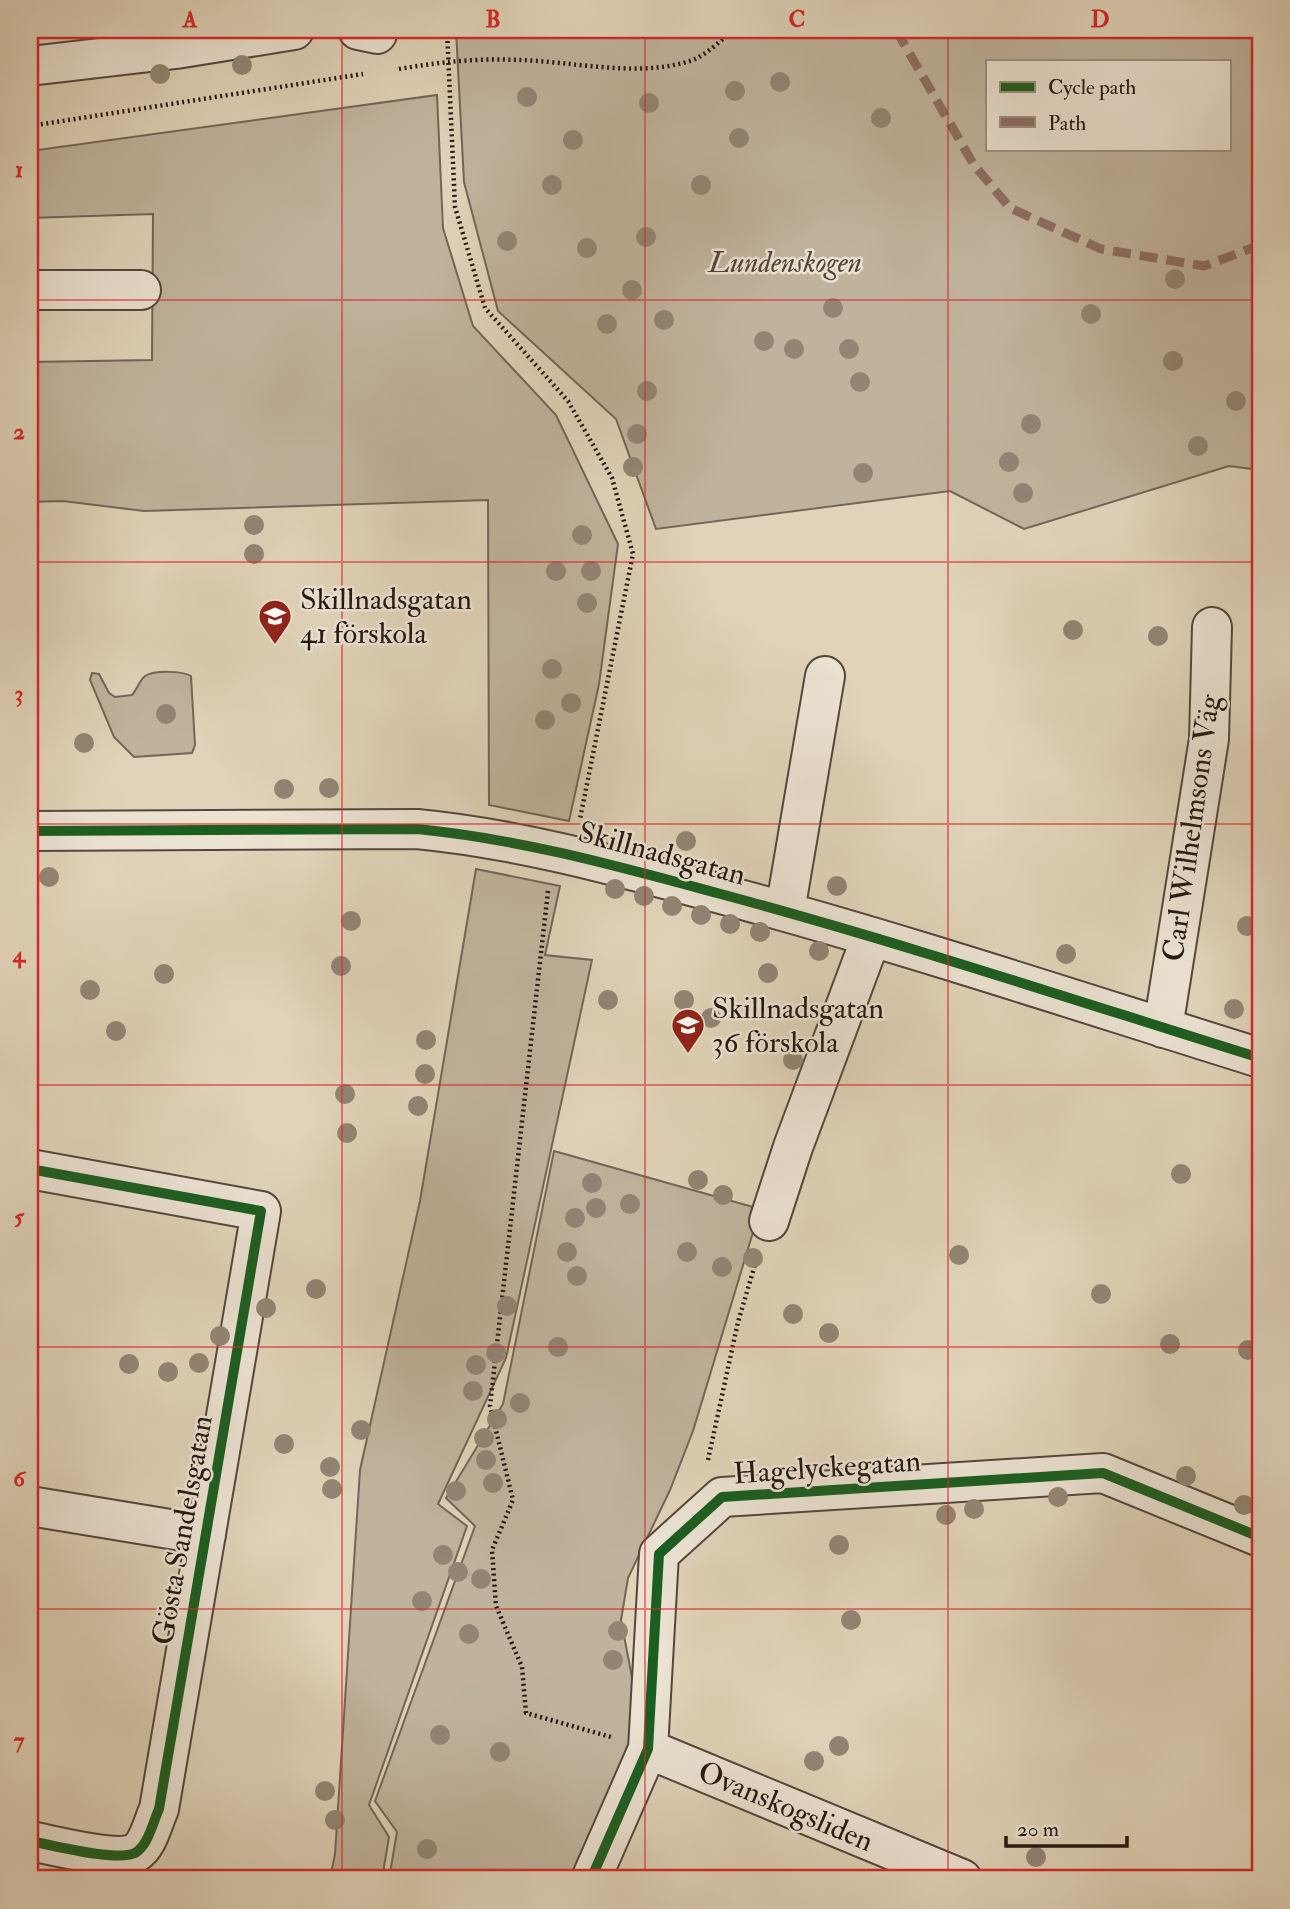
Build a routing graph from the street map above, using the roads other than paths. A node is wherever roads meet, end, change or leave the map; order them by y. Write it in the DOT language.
graph roads {
  1 [pos="294,30"];
  2 [pos="30,66"];
  3 [pos="30,290"];
  4 [pos="141,290"];
  5 [pos="1212,627"];
  6 [pos="825,676"];
  7 [pos="30,831"];
  8 [pos="785,911"];
  9 [pos="871,938"];
  10 [pos="1163,1028"];
  11 [pos="1260,1058"];
  12 [pos="30,1169"];
  13 [pos="769,1221"];
  14 [pos="30,1506"];
  15 [pos="206,1535"];
  16 [pos="1260,1537"];
  17 [pos="648,1749"];
  18 [pos="30,1841"];
  19 [pos="591,1879"];
  20 [pos="962,1879"];
  1 -- 2 [label="street"];
  3 -- 4 [label="street"];
  5 -- 10 [label="street, Carl Wilhelmsons Väg"];
  6 -- 8 [label="street"];
  7 -- 8 [label="street, Skillnadsgatan"];
  8 -- 9 [label="street, Skillnadsgatan"];
  9 -- 10 [label="street, Skillnadsgatan"];
  9 -- 13 [label="street"];
  10 -- 11 [label="street, Skillnadsgatan"];
  12 -- 15 [label="street, Gösta Sandelsgatan"];
  14 -- 15 [label="street"];
  15 -- 18 [label="street, Gösta Sandelsgatan"];
  16 -- 17 [label="street, Hagelyckegatan"];
  17 -- 19 [label="street, Hagelyckegatan"];
  17 -- 20 [label="street, Ovanskogsliden"];
}
